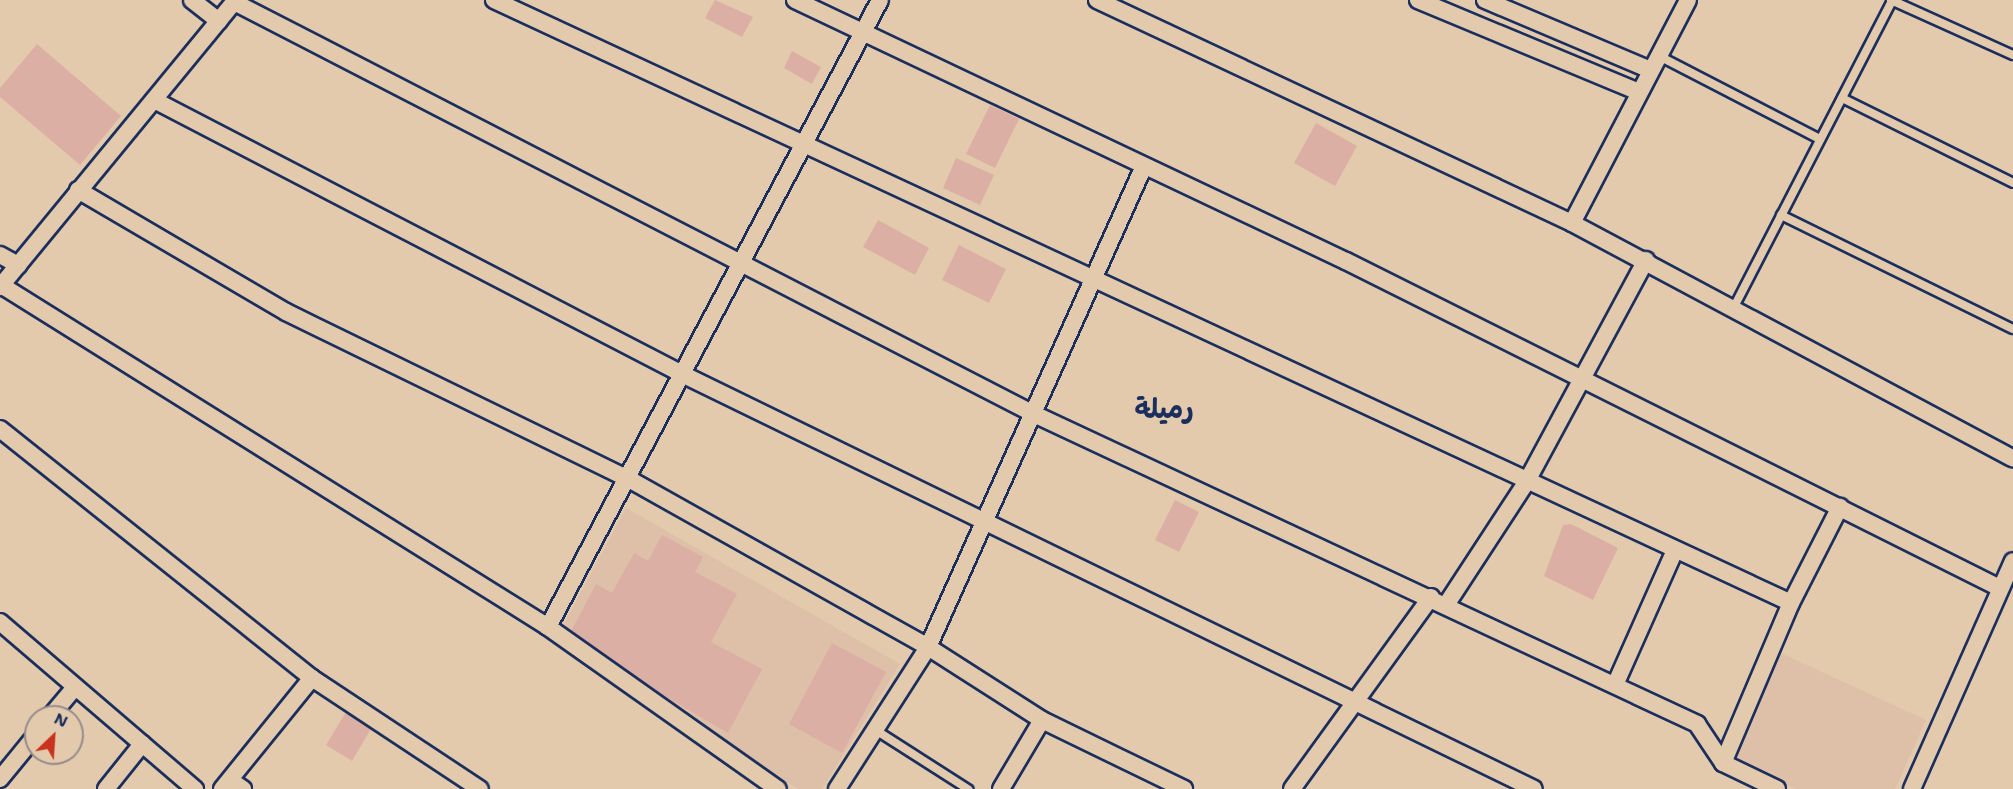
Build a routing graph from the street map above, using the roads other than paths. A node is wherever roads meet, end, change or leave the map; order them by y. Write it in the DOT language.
graph roads {
  1 [pos="192,0"];
  2 [pos="494,0"];
  3 [pos="795,0"];
  4 [pos="880,0"];
  5 [pos="1097,0"];
  6 [pos="1418,0"];
  7 [pos="1485,0"];
  8 [pos="1688,0"];
  9 [pos="1891,0"];
  10 [pos="235,1"];
  11 [pos="219,21"];
  12 [pos="863,32"];
  13 [pos="2013,55"];
  14 [pos="1655,63"];
  15 [pos="1639,92"];
  16 [pos="1842,98"];
  17 [pos="154,100"];
  18 [pos="1820,139"];
  19 [pos="805,144"];
  20 [pos="1144,165"];
  21 [pos="2013,183"];
  22 [pos="78,190"];
  23 [pos="1781,215"];
  24 [pos="1572,223"];
  25 [pos="0,255"];
  26 [pos="1646,260"];
  27 [pos="742,264"];
  28 [pos="18,265"];
  29 [pos="1096,280"];
  30 [pos="1,286"];
  31 [pos="1735,305"];
  32 [pos="2013,329"];
  33 [pos="684,375"];
  34 [pos="1584,378"];
  35 [pos="1036,415"];
  36 [pos="0,429"];
  37 [pos="2013,458"];
  38 [pos="627,478"];
  39 [pos="1527,481"];
  40 [pos="1840,507"];
  41 [pos="986,525"];
  42 [pos="1675,550"];
  43 [pos="2013,561"];
  44 [pos="1998,587"];
  45 [pos="1431,597"];
  46 [pos="1791,603"];
  47 [pos="1446,605"];
  48 [pos="2,627"];
  49 [pos="548,627"];
  50 [pos="928,647"];
  51 [pos="312,678"];
  52 [pos="1615,685"];
  53 [pos="75,687"];
  54 [pos="1358,700"];
  55 [pos="60,705"];
  56 [pos="1042,720"];
  57 [pos="874,729"];
  58 [pos="142,744"];
  59 [pos="24,750"];
  60 [pos="1723,763"];
  61 [pos="0,779"];
  62 [pos="232,786"];
  63 [pos="106,789"];
  64 [pos="195,789"];
  65 [pos="480,789"];
  66 [pos="778,789"];
  67 [pos="837,789"];
  68 [pos="968,789"];
  69 [pos="1001,789"];
  70 [pos="1184,789"];
  71 [pos="1292,789"];
  72 [pos="1534,789"];
  73 [pos="1778,789"];
  74 [pos="1912,789"];
  1 -- 11 [label="street"];
  2 -- 19 [label="street"];
  3 -- 12 [label="street"];
  4 -- 12 [label="street"];
  5 -- 24 [label="street"];
  6 -- 15 [label="street"];
  7 -- 14 [label="street"];
  8 -- 14 [label="street"];
  9 -- 13 [label="lane"];
  9 -- 16 [label="lane"];
  10 -- 11 [label="street"];
  10 -- 27 [label="street"];
  11 -- 17 [label="street"];
  12 -- 19 [label="street"];
  12 -- 20 [label="street"];
  14 -- 15 [label="street"];
  14 -- 18 [label="lane"];
  15 -- 24 [label="street"];
  16 -- 18 [label="lane"];
  16 -- 21 [label="lane"];
  17 -- 22 [label="street"];
  17 -- 33 [label="street"];
  18 -- 23 [label="lane"];
  19 -- 27 [label="street"];
  19 -- 29 [label="street"];
  20 -- 29 [label="street"];
  20 -- 34 [label="street"];
  22 -- 28 [label="street"];
  22 -- 38 [label="street"];
  23 -- 31 [label="lane"];
  23 -- 32 [label="lane"];
  24 -- 26 [label="street"];
  25 -- 28 [label="street"];
  26 -- 31 [label="street"];
  26 -- 34 [label="street"];
  27 -- 33 [label="street"];
  27 -- 35 [label="street"];
  28 -- 30 [label="street"];
  29 -- 35 [label="street"];
  29 -- 39 [label="street"];
  30 -- 49 [label="street"];
  31 -- 37 [label="street"];
  33 -- 38 [label="street"];
  33 -- 41 [label="street"];
  34 -- 39 [label="street"];
  34 -- 40 [label="street"];
  35 -- 41 [label="street"];
  35 -- 45 [label="street"];
  36 -- 51 [label="street"];
  38 -- 49 [label="street"];
  38 -- 50 [label="street"];
  39 -- 42 [label="street"];
  39 -- 47 [label="street"];
  40 -- 44 [label="street"];
  40 -- 46 [label="street"];
  41 -- 50 [label="street"];
  41 -- 54 [label="street"];
  42 -- 46 [label="street"];
  42 -- 52 [label="street"];
  43 -- 44 [label="street"];
  44 -- 74 [label="street"];
  45 -- 47 [label="street"];
  45 -- 54 [label="street"];
  46 -- 60 [label="street"];
  47 -- 52 [label="street"];
  48 -- 53 [label="street"];
  49 -- 66 [label="street"];
  50 -- 56 [label="street"];
  50 -- 57 [label="street"];
  51 -- 62 [label="street"];
  51 -- 65 [label="street"];
  52 -- 60 [label="street"];
  53 -- 55 [label="street"];
  53 -- 58 [label="street"];
  54 -- 71 [label="street"];
  54 -- 72 [label="street"];
  56 -- 69 [label="street"];
  56 -- 70 [label="street"];
  57 -- 67 [label="street"];
  57 -- 68 [label="lane"];
  58 -- 63 [label="street"];
  58 -- 64 [label="street"];
  59 -- 61 [label="street"];
  60 -- 73 [label="street"];
}
